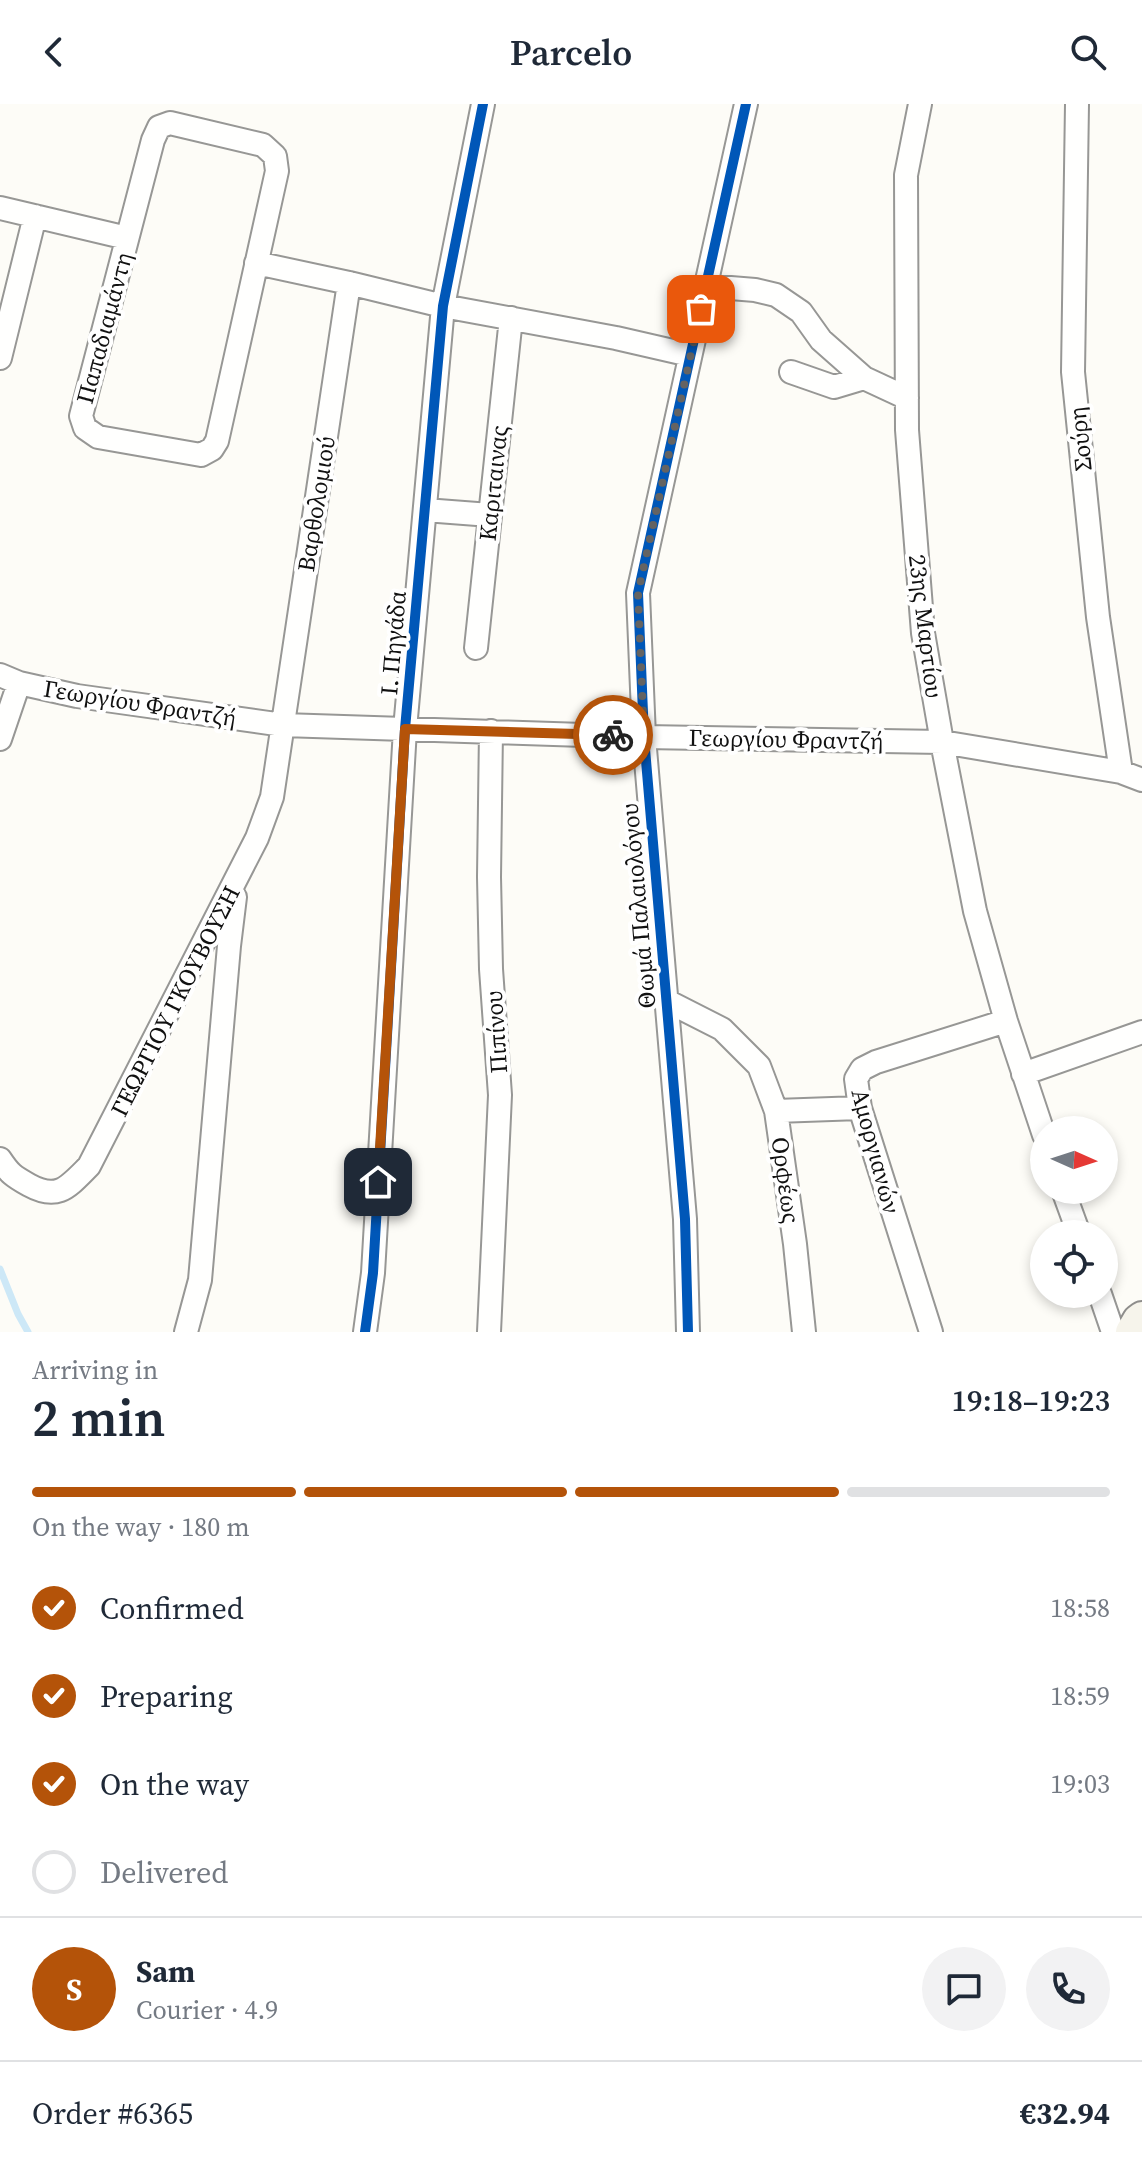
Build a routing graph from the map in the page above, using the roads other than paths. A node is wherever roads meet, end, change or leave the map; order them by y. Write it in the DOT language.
graph roads {
  1 [pos="483,104"];
  2 [pos="746,104"];
  3 [pos="920,104"];
  4 [pos="1077,104"];
  5 [pos="0,208"];
  6 [pos="35,216"];
  7 [pos="127,238"];
  8 [pos="256,263"];
  9 [pos="349,283"];
  10 [pos="706,286"];
  11 [pos="443,306"];
  12 [pos="511,318"];
  13 [pos="690,355"];
  14 [pos="0,358"];
  15 [pos="791,372"];
  16 [pos="864,378"];
  17 [pos="907,398"];
  18 [pos="425,510"];
  19 [pos="490,515"];
  20 [pos="476,648"];
  21 [pos="10,679"];
  22 [pos="283,725"];
  23 [pos="405,729"];
  24 [pos="491,731"];
  25 [pos="644,737"];
  26 [pos="0,739"];
  27 [pos="942,742"];
  28 [pos="1132,776"];
  29 [pos="237,880"];
  30 [pos="667,1001"];
  31 [pos="1006,1021"];
  32 [pos="1142,1032"];
  33 [pos="1023,1074"];
  34 [pos="860,1108"];
  35 [pos="776,1111"];
  36 [pos="1037,1116"];
  37 [pos="0,1159"];
  38 [pos="1105,1308"];
  39 [pos="1142,1317"];
  40 [pos="186,1332"];
  41 [pos="365,1332"];
  42 [pos="489,1332"];
  43 [pos="688,1332"];
  44 [pos="804,1332"];
  45 [pos="931,1332"];
  46 [pos="1113,1332"];
  47 [pos="1131,1332"];
  1 -- 11 [label="street, Ι. Πηγάδα"];
  2 -- 10 [label="street, Θωμά Παλαιολόγου"];
  3 -- 17 [label="street, 23ης Μαρτίου"];
  4 -- 28 [label="street, Σούρη"];
  5 -- 6 [label="street, Παπαδιαμάντη"];
  6 -- 7 [label="street, Παπαδιαμάντη"];
  6 -- 14 [label="street"];
  7 -- 8 [label="street, Παπαδιαμάντη"];
  7 -- 8 [label="street, Παπαδιαμάντη"];
  8 -- 9 [label="street"];
  9 -- 11 [label="street"];
  9 -- 22 [label="street, Βαρθολομιού"];
  10 -- 13 [label="street, Θωμά Παλαιολόγου"];
  10 -- 16 [label="street"];
  11 -- 12 [label="street"];
  11 -- 18 [label="street, Ι. Πηγάδα"];
  12 -- 13 [label="street"];
  12 -- 19 [label="street, Καριταινας"];
  13 -- 25 [label="street, Θωμά Παλαιολόγου"];
  15 -- 16 [label="street"];
  16 -- 17 [label="street"];
  17 -- 27 [label="street, 23ης Μαρτίου"];
  18 -- 19 [label="street"];
  18 -- 23 [label="street, Ι. Πηγάδα"];
  19 -- 20 [label="street, Καριταινας"];
  21 -- 22 [label="street, Γεωργίου Φραντζή"];
  21 -- 26 [label="street"];
  22 -- 23 [label="street, Γεωργίου Φραντζή"];
  22 -- 29 [label="street, ΓΕΩΡΓΙΟΥ ΓΚΟΥΒΟΥΣΗ"];
  23 -- 24 [label="street, Γεωργίου Φραντζή"];
  23 -- 41 [label="street, Ι. Πηγάδα"];
  24 -- 25 [label="street, Γεωργίου Φραντζή"];
  24 -- 42 [label="street, Πιπίνου"];
  25 -- 27 [label="street, Γεωργίου Φραντζή"];
  25 -- 30 [label="street, Θωμά Παλαιολόγου"];
  27 -- 28 [label="street, Γεωργίου Φραντζή"];
  27 -- 31 [label="street, 23ης Μαρτίου"];
  29 -- 37 [label="street, ΓΕΩΡΓΙΟΥ ΓΚΟΥΒΟΥΣΗ"];
  29 -- 40 [label="street"];
  30 -- 35 [label="street"];
  30 -- 43 [label="street, Θωμά Παλαιολόγου"];
  31 -- 33 [label="street, 23ης Μαρτίου"];
  31 -- 34 [label="street, Αμοργιανών"];
  32 -- 33 [label="street"];
  33 -- 36 [label="street, 23ης Μαρτίου"];
  34 -- 35 [label="street, Ορφέως"];
  34 -- 45 [label="street, Αμοργιανών"];
  35 -- 44 [label="street, Ορφέως"];
  38 -- 46 [label="street"];
  39 -- 47 [label="main road"];
}
